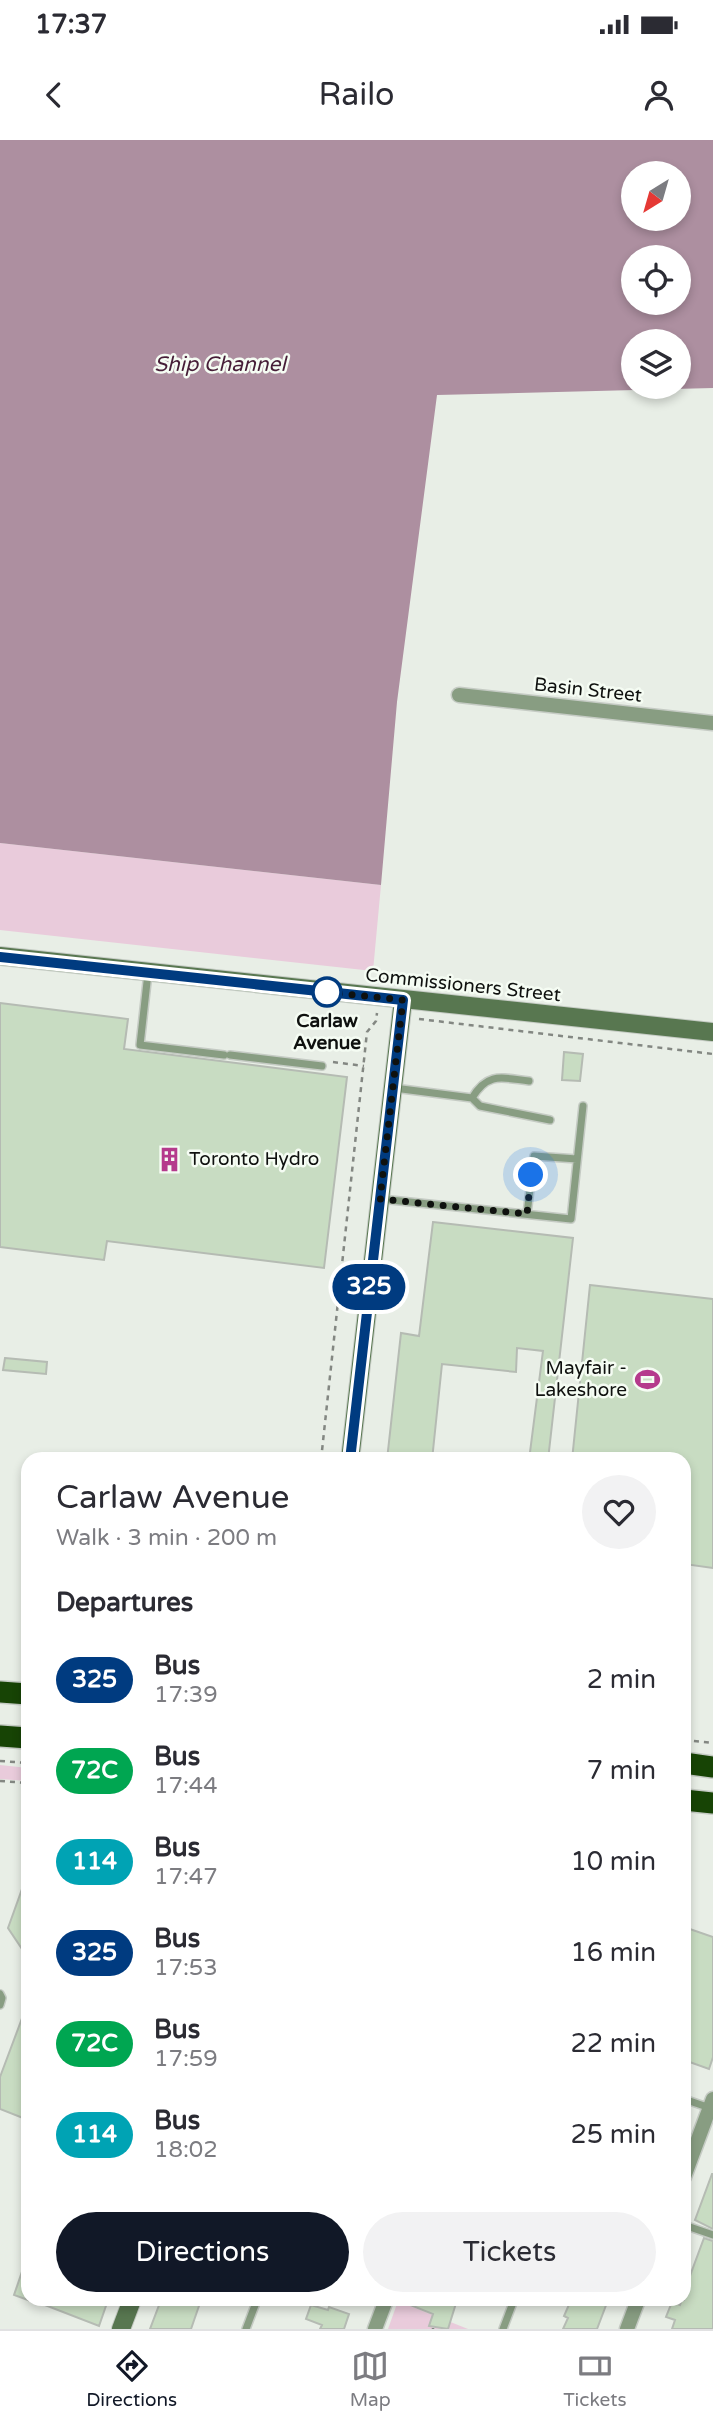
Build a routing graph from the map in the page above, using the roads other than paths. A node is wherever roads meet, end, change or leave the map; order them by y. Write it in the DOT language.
graph roads {
  1 [pos="459,695"];
  2 [pos="713,723"];
  3 [pos="0,957"];
  4 [pos="148,973"];
  5 [pos="403,1009"];
  6 [pos="713,1032"];
  7 [pos="322,1066"];
  8 [pos="529,1081"];
  9 [pos="393,1088"];
  10 [pos="472,1098"];
  11 [pos="583,1106"];
  12 [pos="550,1120"];
  13 [pos="577,1159"];
  14 [pos="380,1199"];
  15 [pos="527,1214"];
  16 [pos="351,1452"];
  17 [pos="0,1692"];
  18 [pos="21,1694"];
  19 [pos="0,1736"];
  20 [pos="21,1738"];
  21 [pos="691,1764"];
  22 [pos="713,1767"];
  23 [pos="691,1801"];
  24 [pos="713,1803"];
  25 [pos="0,1994"];
  26 [pos="0,2004"];
  27 [pos="691,2100"];
  28 [pos="711,2104"];
  29 [pos="691,2158"];
  30 [pos="691,2227"];
  31 [pos="713,2235"];
  32 [pos="130,2306"];
  33 [pos="255,2306"];
  34 [pos="384,2306"];
  35 [pos="512,2306"];
  36 [pos="636,2306"];
  37 [pos="629,2323"];
  38 [pos="121,2329"];
  39 [pos="246,2329"];
  40 [pos="375,2329"];
  41 [pos="503,2329"];
  1 -- 2 [label="street, Basin Street"];
  3 -- 4 [label="street, Commissioners Street"];
  4 -- 5 [label="street, Commissioners Street"];
  4 -- 7 [label="lane"];
  5 -- 6 [label="street, Commissioners Street"];
  5 -- 9 [label="street"];
  8 -- 10 [label="lane"];
  9 -- 10 [label="lane"];
  9 -- 14 [label="street"];
  10 -- 12 [label="lane"];
  11 -- 13 [label="lane"];
  13 -- 15 [label="lane"];
  13 -- 15 [label="lane"];
  14 -- 15 [label="lane"];
  14 -- 16 [label="street"];
  17 -- 18 [label="highway"];
  19 -- 20 [label="highway"];
  21 -- 22 [label="highway"];
  23 -- 24 [label="highway"];
  25 -- 26 [label="lane"];
  27 -- 28 [label="lane"];
  28 -- 29 [label="street"];
  30 -- 31 [label="lane"];
  32 -- 38 [label="street"];
  33 -- 39 [label="lane"];
  34 -- 40 [label="street"];
  35 -- 41 [label="lane"];
  36 -- 37 [label="street"];
}
